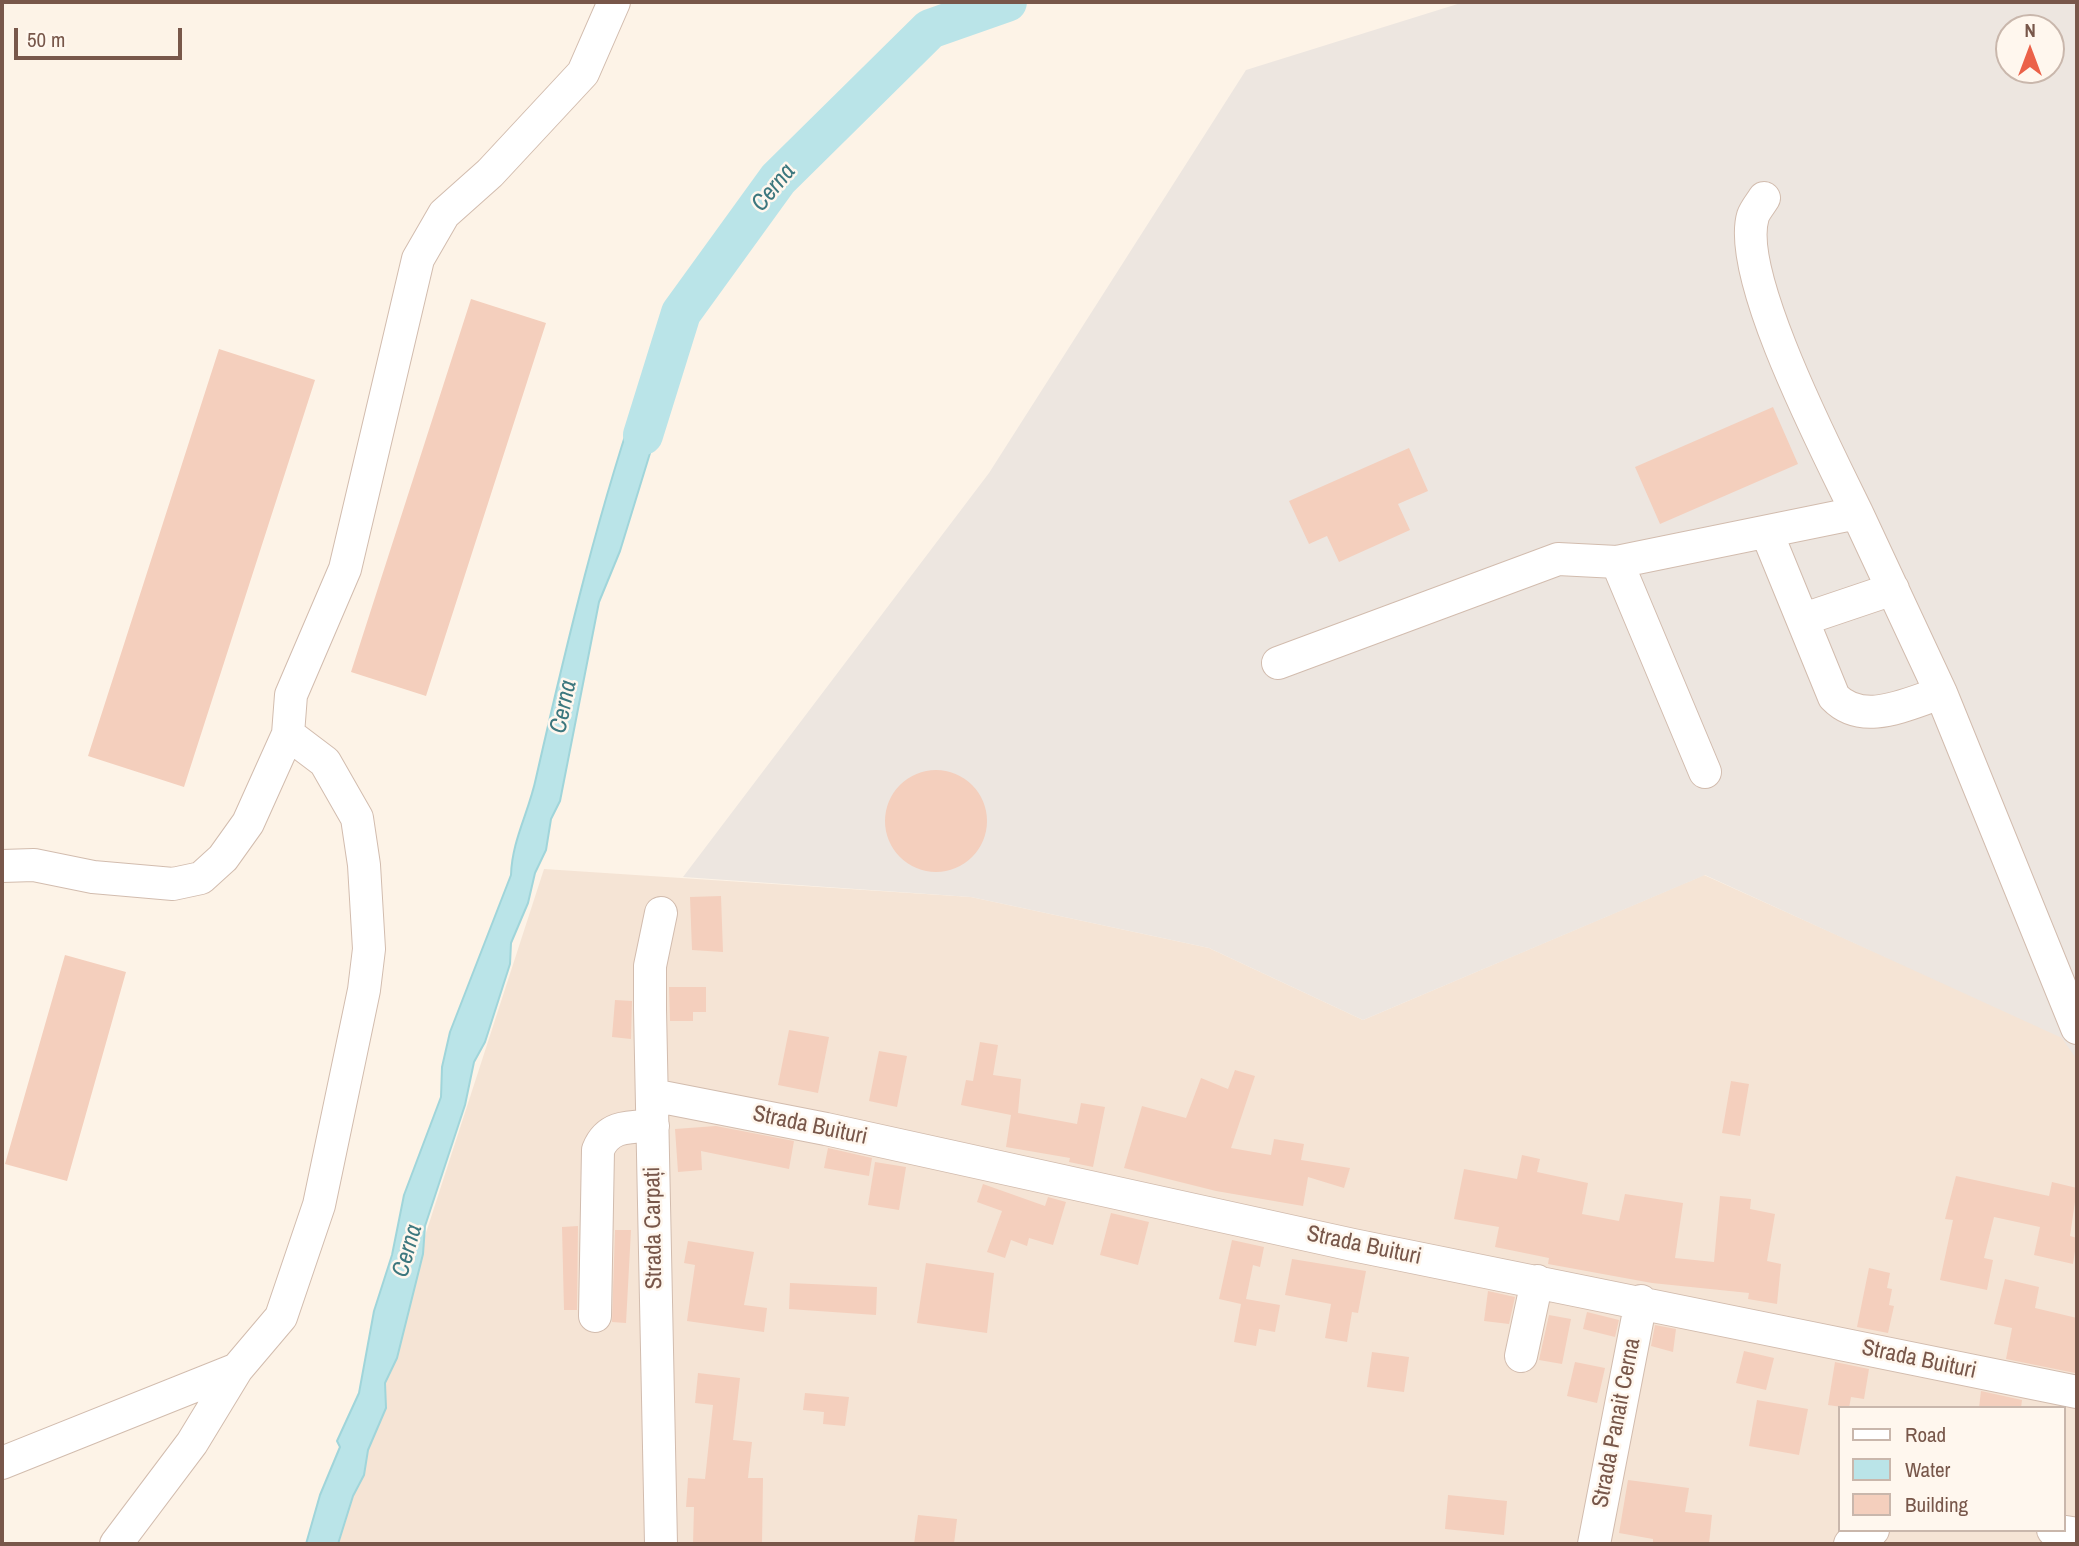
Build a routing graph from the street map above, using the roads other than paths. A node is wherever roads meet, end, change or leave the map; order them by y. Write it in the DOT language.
graph roads {
  1 [pos="614,2"];
  2 [pos="1764,198"];
  3 [pos="1857,513"];
  4 [pos="1767,533"];
  5 [pos="1617,562"];
  6 [pos="1893,589"];
  7 [pos="1804,619"];
  8 [pos="1278,663"];
  9 [pos="1941,693"];
  10 [pos="288,734"];
  11 [pos="1705,772"];
  12 [pos="2,866"];
  13 [pos="661,913"];
  14 [pos="2077,1028"];
  15 [pos="652,1095"];
  16 [pos="653,1126"];
  17 [pos="1538,1281"];
  18 [pos="1641,1301"];
  19 [pos="595,1316"];
  20 [pos="1521,1356"];
  21 [pos="237,1369"];
  22 [pos="2077,1392"];
  23 [pos="2,1463"];
  24 [pos="1870,1532"];
  25 [pos="116,1544"];
  26 [pos="661,1544"];
  27 [pos="1594,1544"];
  28 [pos="1850,1544"];
  1 -- 10 [label="street"];
  2 -- 3 [label="street"];
  3 -- 4 [label="street"];
  3 -- 6 [label="street"];
  4 -- 5 [label="street"];
  4 -- 7 [label="street"];
  5 -- 8 [label="street"];
  5 -- 11 [label="street"];
  6 -- 7 [label="street"];
  6 -- 9 [label="street"];
  7 -- 9 [label="street"];
  9 -- 14 [label="street"];
  10 -- 12 [label="street"];
  10 -- 21 [label="street"];
  13 -- 15 [label="street, Strada Carpați"];
  15 -- 16 [label="street, Strada Carpați"];
  15 -- 17 [label="street, Strada Buituri"];
  16 -- 19 [label="street"];
  16 -- 26 [label="street, Strada Carpați"];
  17 -- 18 [label="street, Strada Buituri"];
  17 -- 20 [label="street"];
  18 -- 22 [label="street, Strada Buituri"];
  18 -- 27 [label="street, Strada Panait Cerna"];
  21 -- 23 [label="street"];
  21 -- 25 [label="street"];
  24 -- 28 [label="street"];
}
